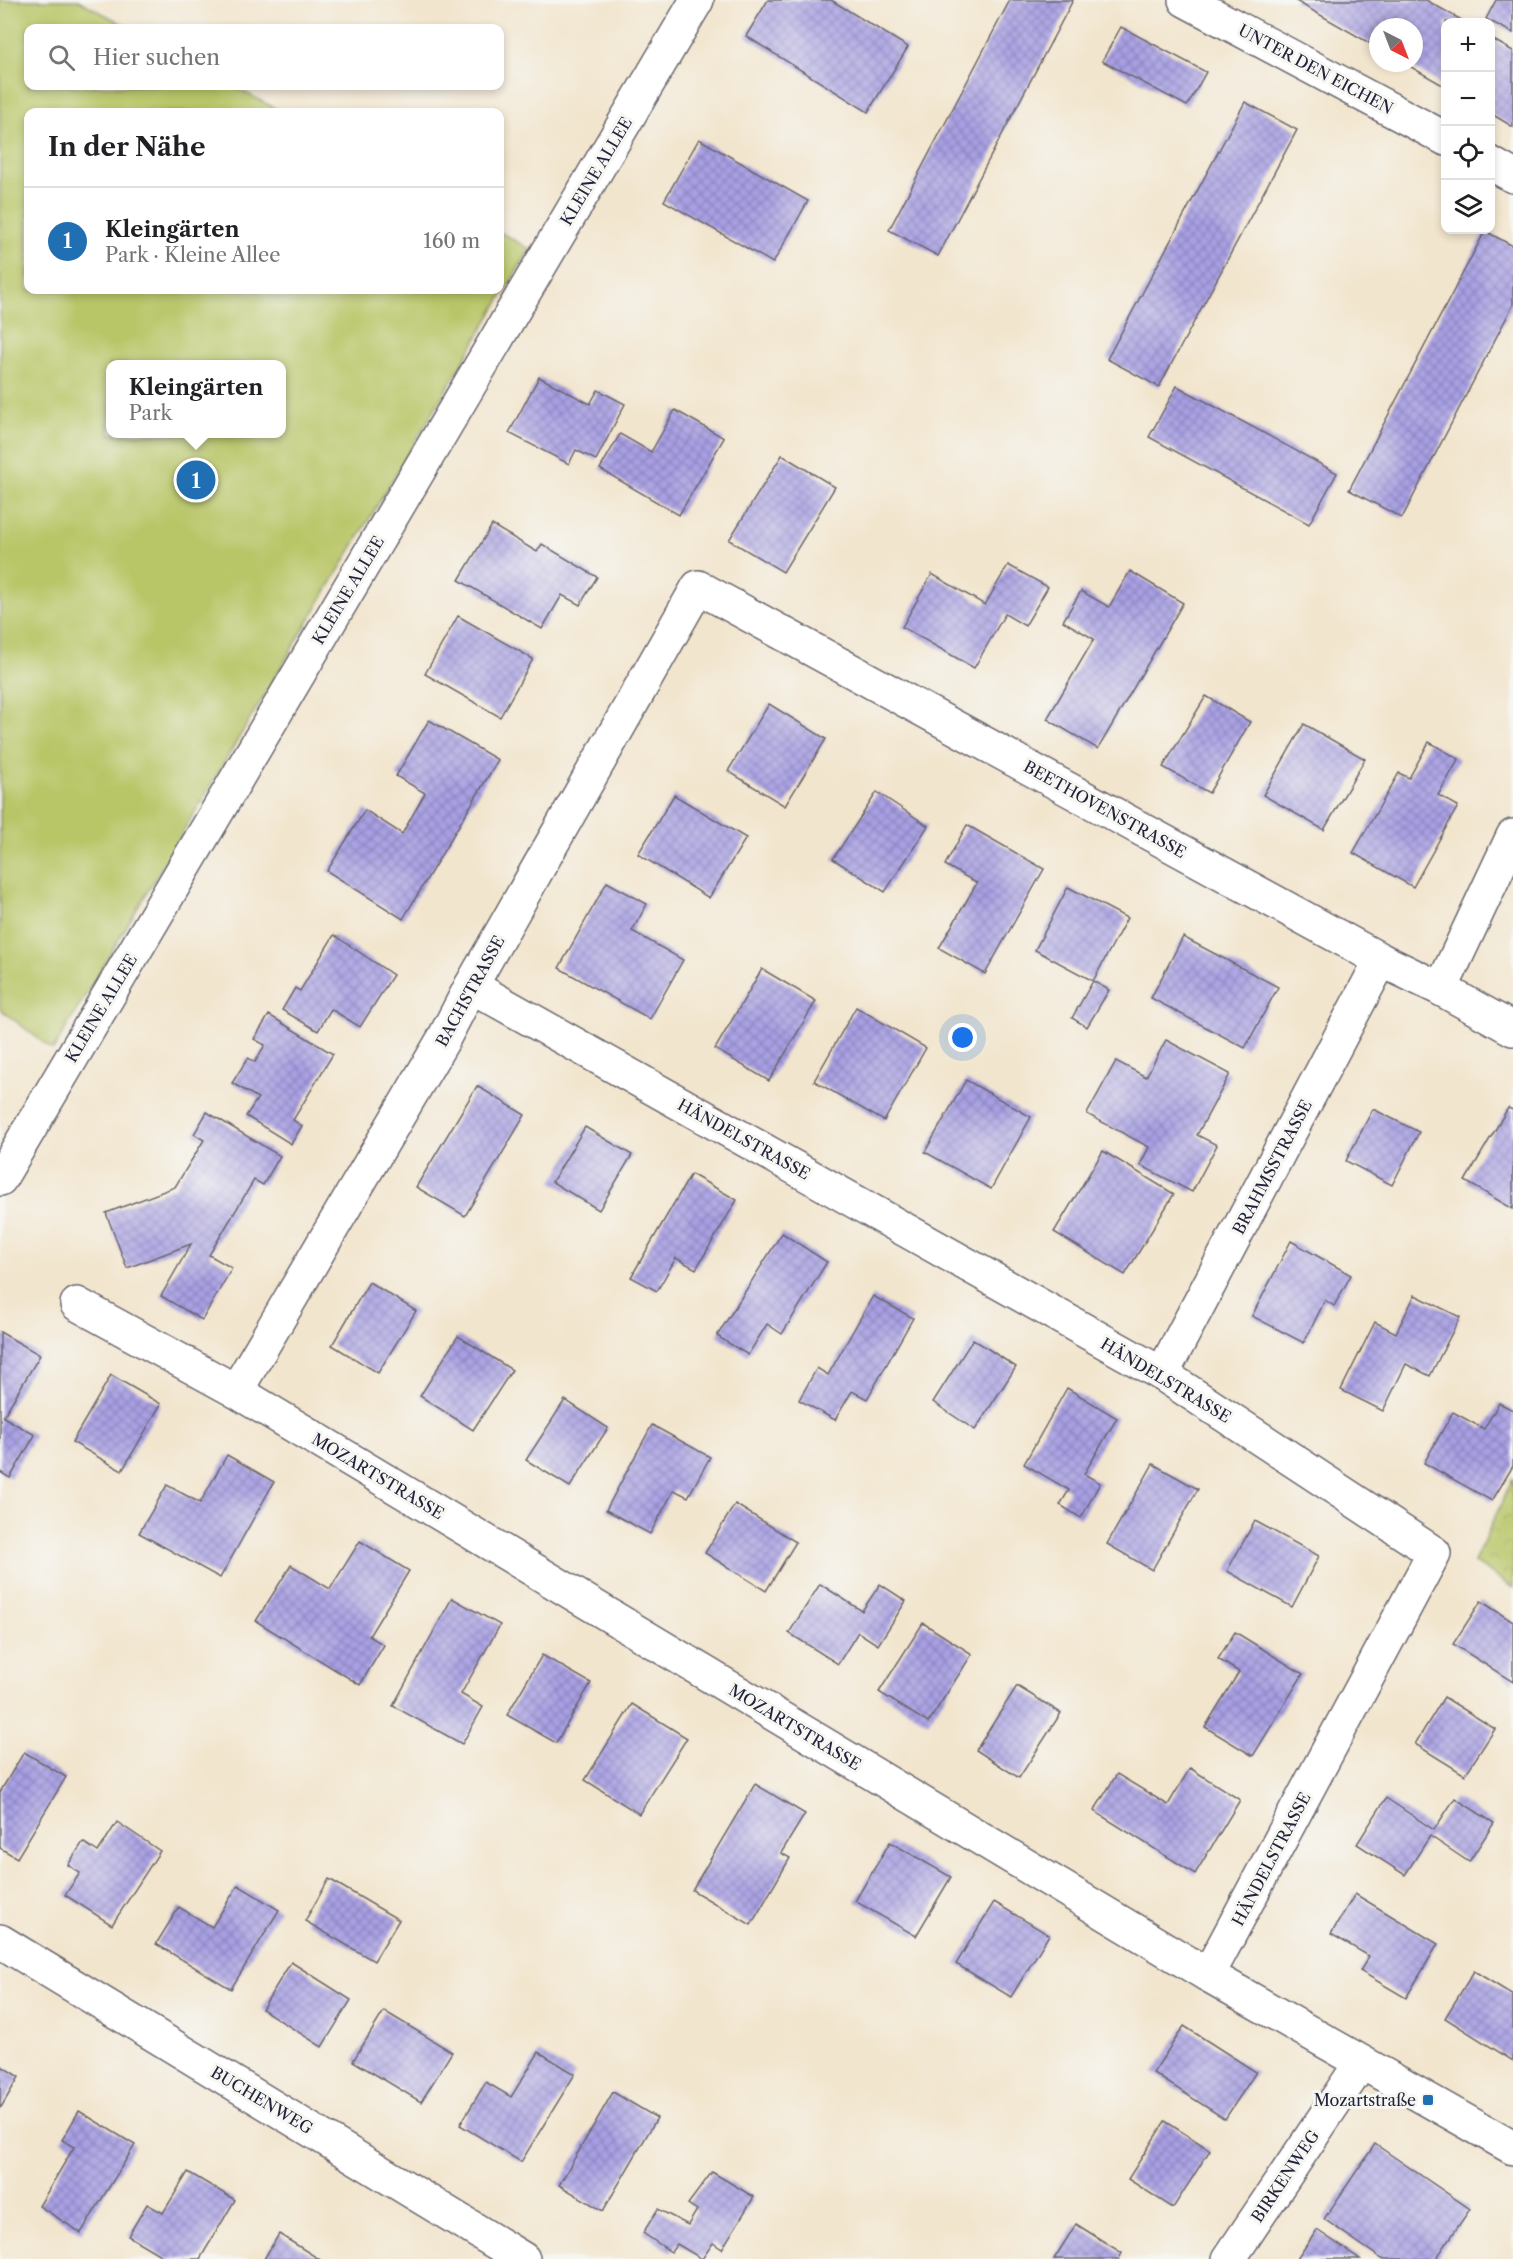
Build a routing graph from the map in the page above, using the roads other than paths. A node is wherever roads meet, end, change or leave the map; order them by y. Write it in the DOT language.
graph roads {
  1 [pos="697,0"];
  2 [pos="1185,0"];
  3 [pos="1441,136"];
  4 [pos="1495,165"];
  5 [pos="1513,176"];
  6 [pos="698,587"];
  7 [pos="1513,836"];
  8 [pos="1381,960"];
  9 [pos="471,986"];
  10 [pos="1441,989"];
  11 [pos="1513,1029"];
  12 [pos="0,1179"];
  13 [pos="77,1304"];
  14 [pos="1162,1374"];
  15 [pos="236,1390"];
  16 [pos="0,1941"];
  17 [pos="1208,1975"];
  18 [pos="1361,2063"];
  19 [pos="1513,2148"];
  20 [pos="523,2259"];
  21 [pos="1229,2259"];
  1 -- 12 [label="street, KLEINE ALLEE"];
  2 -- 3 [label="street, UNTER DEN EICHEN"];
  4 -- 5 [label="street"];
  6 -- 8 [label="street, BEETHOVENSTRASSE"];
  6 -- 9 [label="street, BACHSTRASSE"];
  7 -- 10 [label="street"];
  8 -- 10 [label="street, BEETHOVENSTRASSE"];
  8 -- 14 [label="street, BRAHMSSTRASSE"];
  9 -- 14 [label="street, HÄNDELSTRASSE"];
  9 -- 15 [label="street, BACHSTRASSE"];
  10 -- 11 [label="street, BEETHOVENSTRASSE"];
  13 -- 15 [label="street, MOZARTSTRASSE"];
  14 -- 17 [label="street, HÄNDELSTRASSE"];
  15 -- 17 [label="street, MOZARTSTRASSE"];
  16 -- 20 [label="street, BUCHENWEG"];
  17 -- 18 [label="street, MOZARTSTRASSE"];
  18 -- 19 [label="street, MOZARTSTRASSE"];
  18 -- 21 [label="street, BIRKENWEG"];
}
